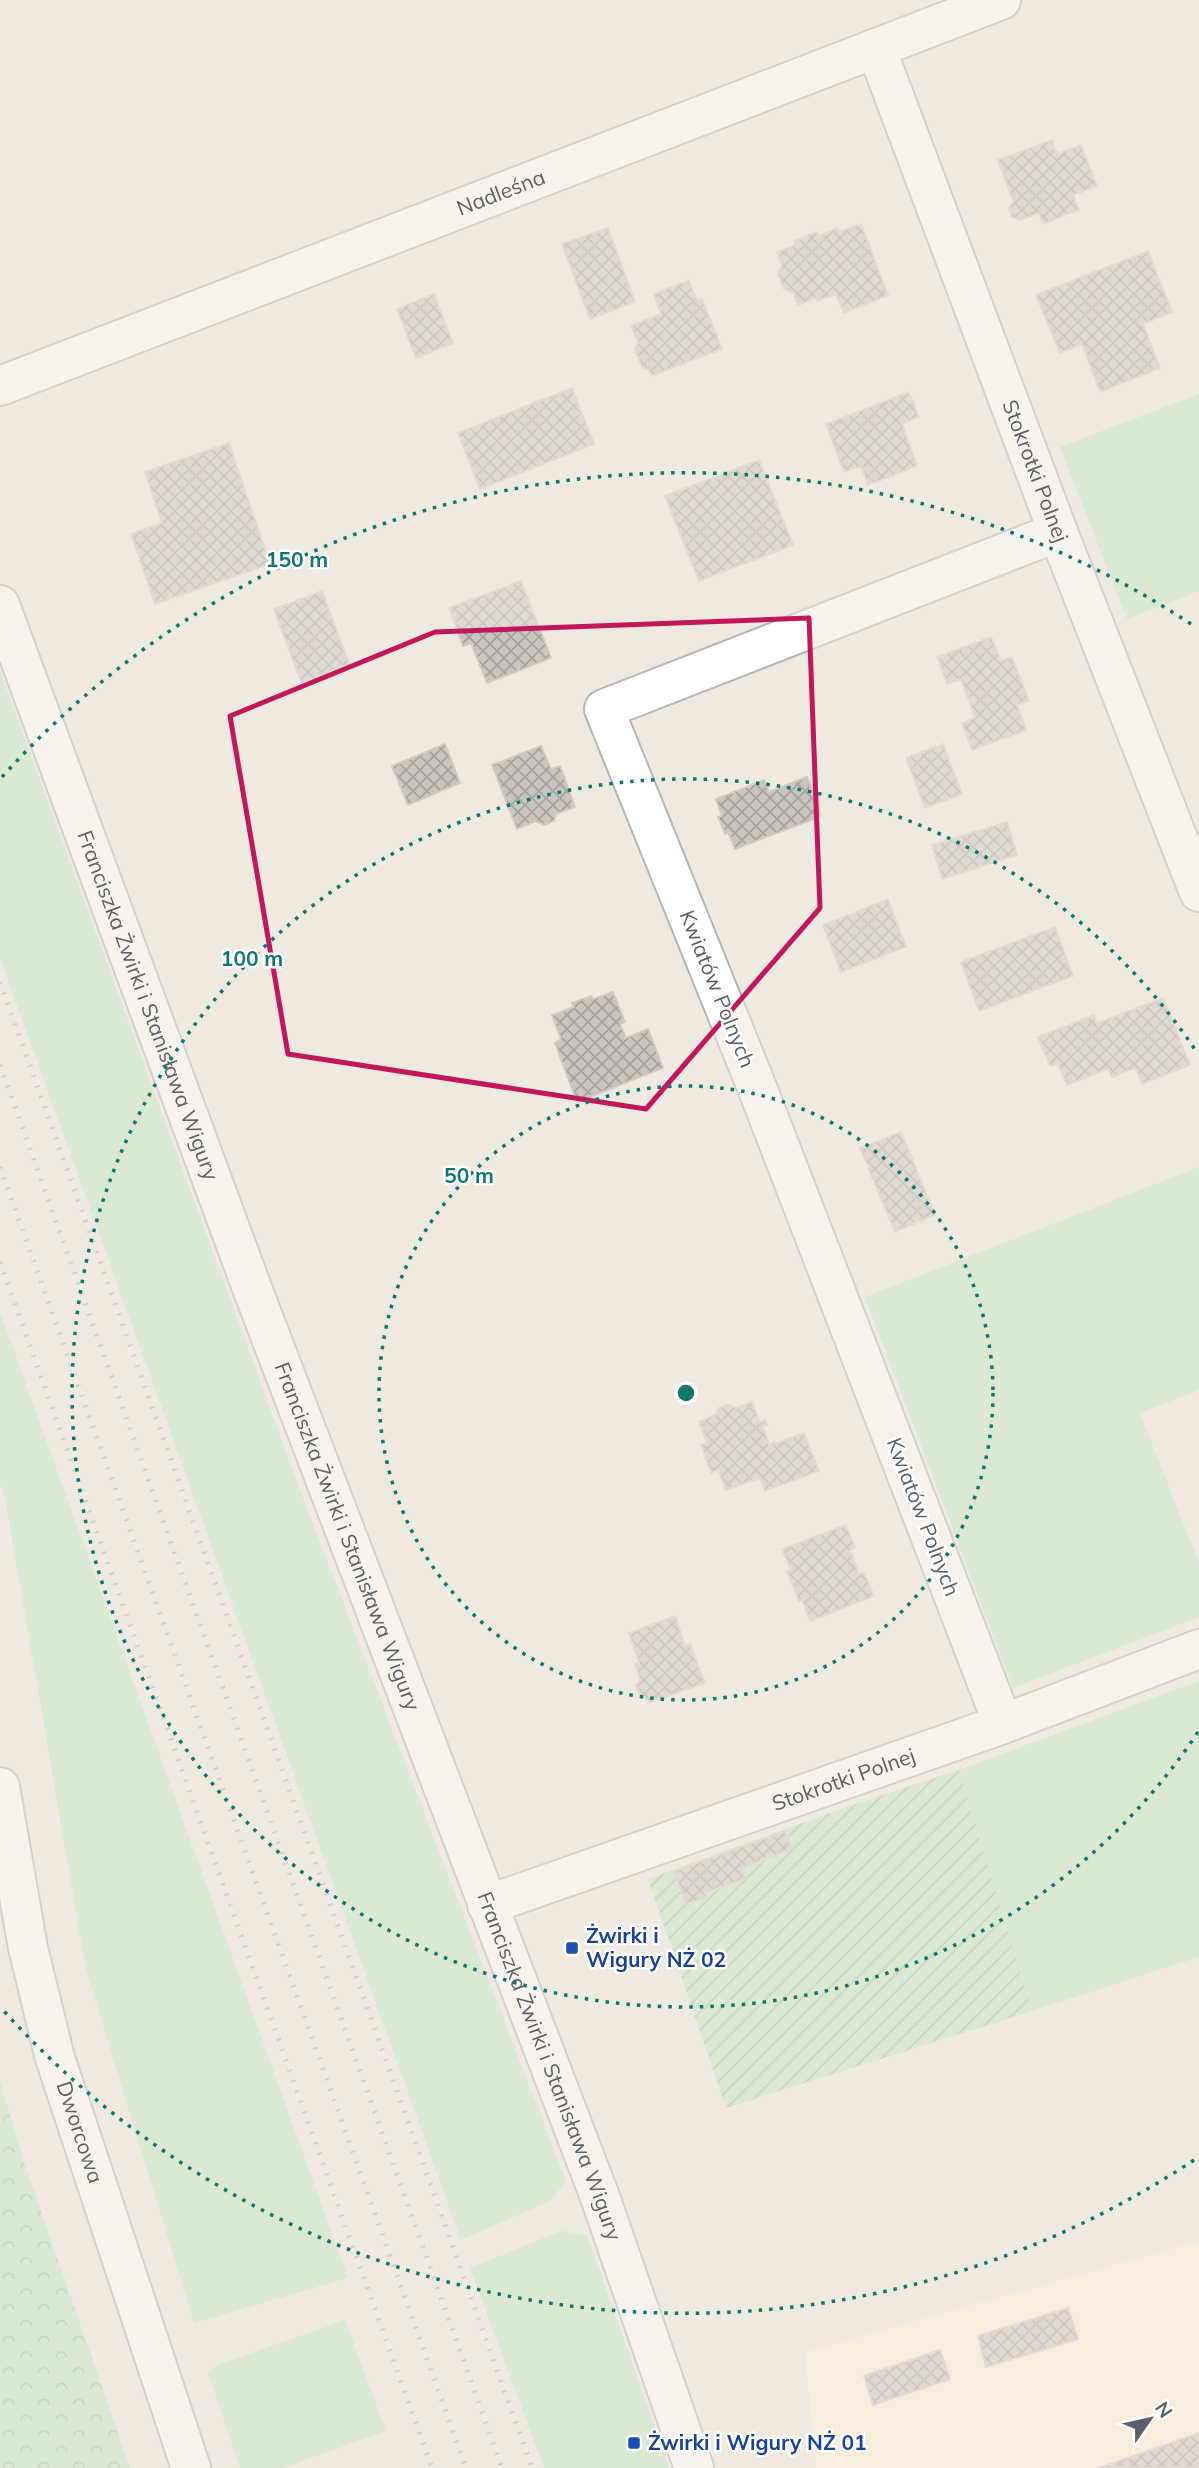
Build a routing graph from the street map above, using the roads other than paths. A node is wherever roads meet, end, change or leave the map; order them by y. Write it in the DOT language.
graph roads {
  1 [pos="978,4"];
  2 [pos="876,48"];
  3 [pos="0,386"];
  4 [pos="1058,532"];
  5 [pos="0,605"];
  6 [pos="1199,892"];
  7 [pos="1199,1649"];
  8 [pos="1003,1724"];
  9 [pos="0,1787"];
  10 [pos="487,1905"];
  11 [pos="191,2468"];
  12 [pos="694,2468"];
  1 -- 2 [label="street, Nadleśna"];
  2 -- 3 [label="street, Nadleśna"];
  2 -- 4 [label="street, Stokrotki Polnej"];
  4 -- 6 [label="street, Stokrotki Polnej"];
  4 -- 8 [label="street, Kwiatów Polnych"];
  5 -- 10 [label="street, Franciszka Żwirki i Stanisława Wigury"];
  7 -- 8 [label="street, Stokrotki Polnej"];
  8 -- 10 [label="street, Stokrotki Polnej"];
  9 -- 11 [label="street, Dworcowa"];
  10 -- 12 [label="street, Franciszka Żwirki i Stanisława Wigury"];
}
